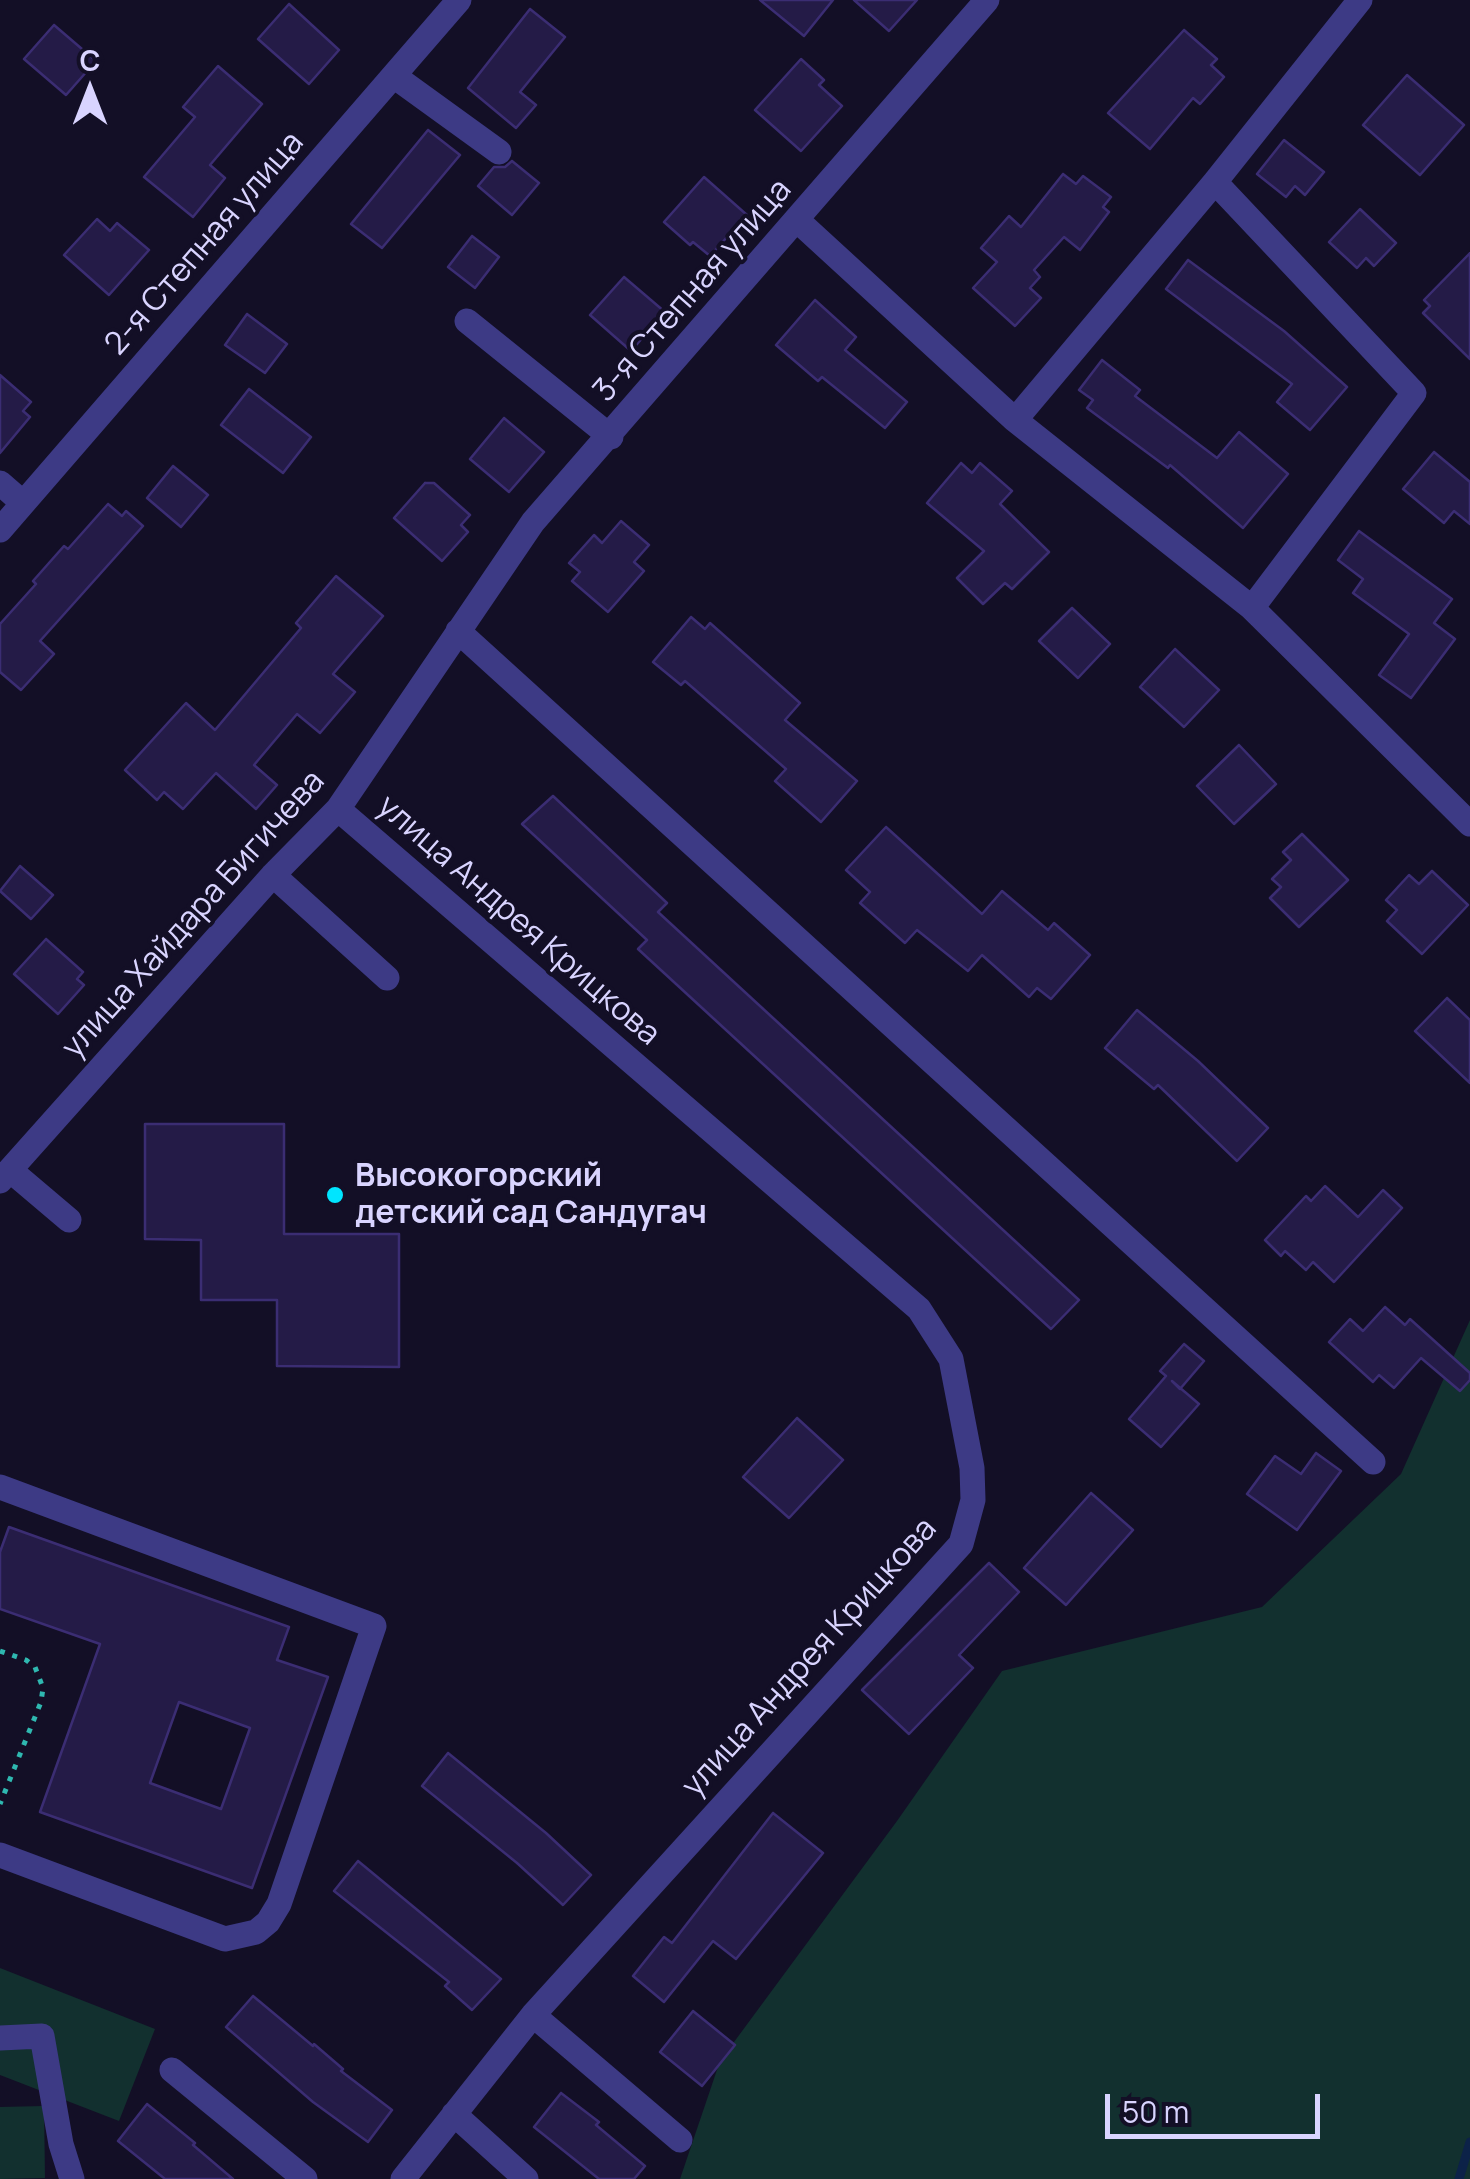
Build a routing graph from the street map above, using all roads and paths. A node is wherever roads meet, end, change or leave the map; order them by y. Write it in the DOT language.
graph roads {
  1 [pos="459,0"];
  2 [pos="987,0"];
  3 [pos="1360,0"];
  4 [pos="394,76"];
  5 [pos="499,152"];
  6 [pos="1216,182"];
  7 [pos="797,220"];
  8 [pos="467,321"];
  9 [pos="1015,420"];
  10 [pos="611,436"];
  11 [pos="0,483"];
  12 [pos="23,503"];
  13 [pos="0,530"];
  14 [pos="1252,608"];
  15 [pos="458,632"];
  16 [pos="338,809"];
  17 [pos="1470,824"];
  18 [pos="273,875"];
  19 [pos="387,978"];
  20 [pos="5,1176"];
  21 [pos="68,1220"];
  22 [pos="1374,1462"];
  23 [pos="0,1487"];
  24 [pos="0,1651"];
  25 [pos="0,1804"];
  26 [pos="0,1855"];
  27 [pos="533,2015"];
  28 [pos="0,2038"];
  29 [pos="172,2070"];
  30 [pos="454,2114"];
  31 [pos="680,2140"];
  32 [pos="72,2179"];
  33 [pos="305,2179"];
  34 [pos="403,2179"];
  35 [pos="526,2179"];
  1 -- 4 [label="street, 2-я Степная улица"];
  2 -- 7 [label="street, 3-я Степная улица"];
  3 -- 6 [label="street"];
  4 -- 5 [label="street"];
  4 -- 12 [label="street, 2-я Степная улица"];
  6 -- 9 [label="street"];
  6 -- 14 [label="street"];
  7 -- 9 [label="street"];
  7 -- 10 [label="street, 3-я Степная улица"];
  8 -- 10 [label="street"];
  9 -- 14 [label="street"];
  10 -- 15 [label="street, 3-я Степная улица"];
  11 -- 12 [label="street"];
  12 -- 13 [label="street, 2-я Степная улица"];
  14 -- 17 [label="street"];
  15 -- 16 [label="street, улица Хайдара Бигичева"];
  15 -- 22 [label="street"];
  16 -- 18 [label="street, улица Хайдара Бигичева"];
  16 -- 27 [label="street, улица Андрея Крицкова"];
  18 -- 19 [label="street"];
  18 -- 20 [label="street, улица Хайдара Бигичева"];
  20 -- 21 [label="street"];
  23 -- 26 [label="street"];
  24 -- 25 [label="path"];
  27 -- 30 [label="street, улица Андрея Крицкова"];
  27 -- 31 [label="street"];
  28 -- 32 [label="street"];
  29 -- 33 [label="street"];
  30 -- 34 [label="street, улица Андрея Крицкова"];
  30 -- 35 [label="street"];
}
